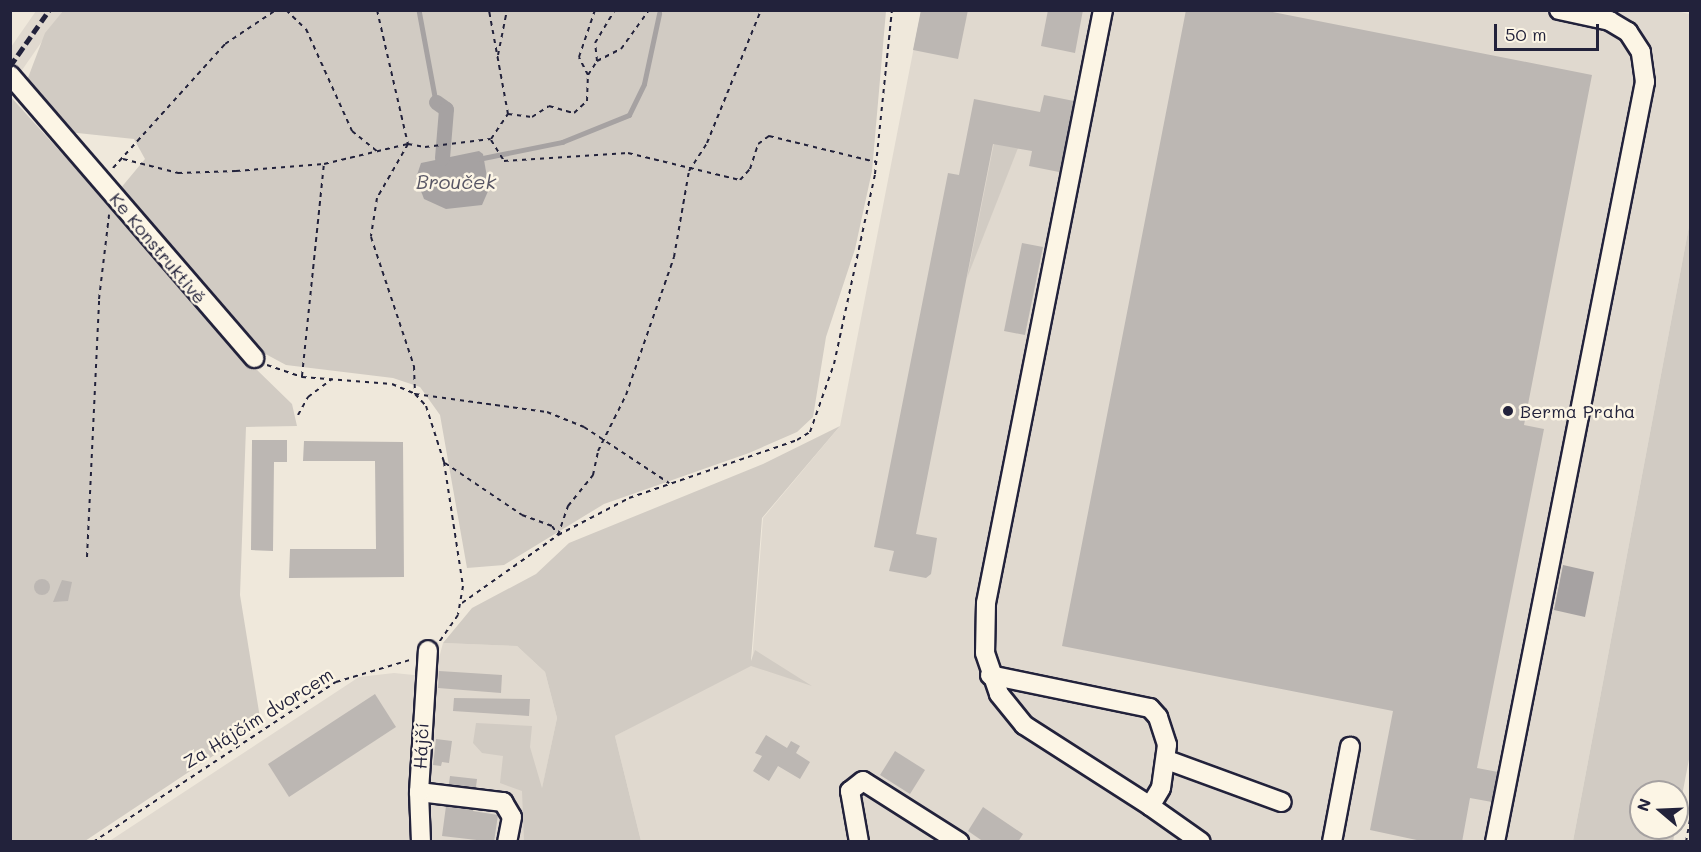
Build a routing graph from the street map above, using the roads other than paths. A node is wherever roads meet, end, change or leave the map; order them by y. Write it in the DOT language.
graph roads {
  1 [pos="1103,10"];
  2 [pos="1559,10"];
  3 [pos="10,75"];
  4 [pos="254,358"];
  5 [pos="428,650"];
  6 [pos="990,675"];
  7 [pos="1350,747"];
  8 [pos="1167,760"];
  9 [pos="419,792"];
  10 [pos="1282,802"];
  11 [pos="1150,806"];
  12 [pos="421,842"];
  13 [pos="507,842"];
  14 [pos="859,842"];
  15 [pos="959,842"];
  16 [pos="1201,842"];
  17 [pos="1332,842"];
  18 [pos="1495,842"];
  1 -- 6 [label="street"];
  2 -- 18 [label="street"];
  3 -- 4 [label="street, Ke Konstruktivě"];
  5 -- 9 [label="street, Hájčí"];
  6 -- 8 [label="street"];
  6 -- 11 [label="street"];
  7 -- 17 [label="street"];
  8 -- 10 [label="street"];
  8 -- 11 [label="street"];
  9 -- 12 [label="street, Hájčí"];
  9 -- 13 [label="street"];
  11 -- 16 [label="street"];
  14 -- 15 [label="street"];
}
